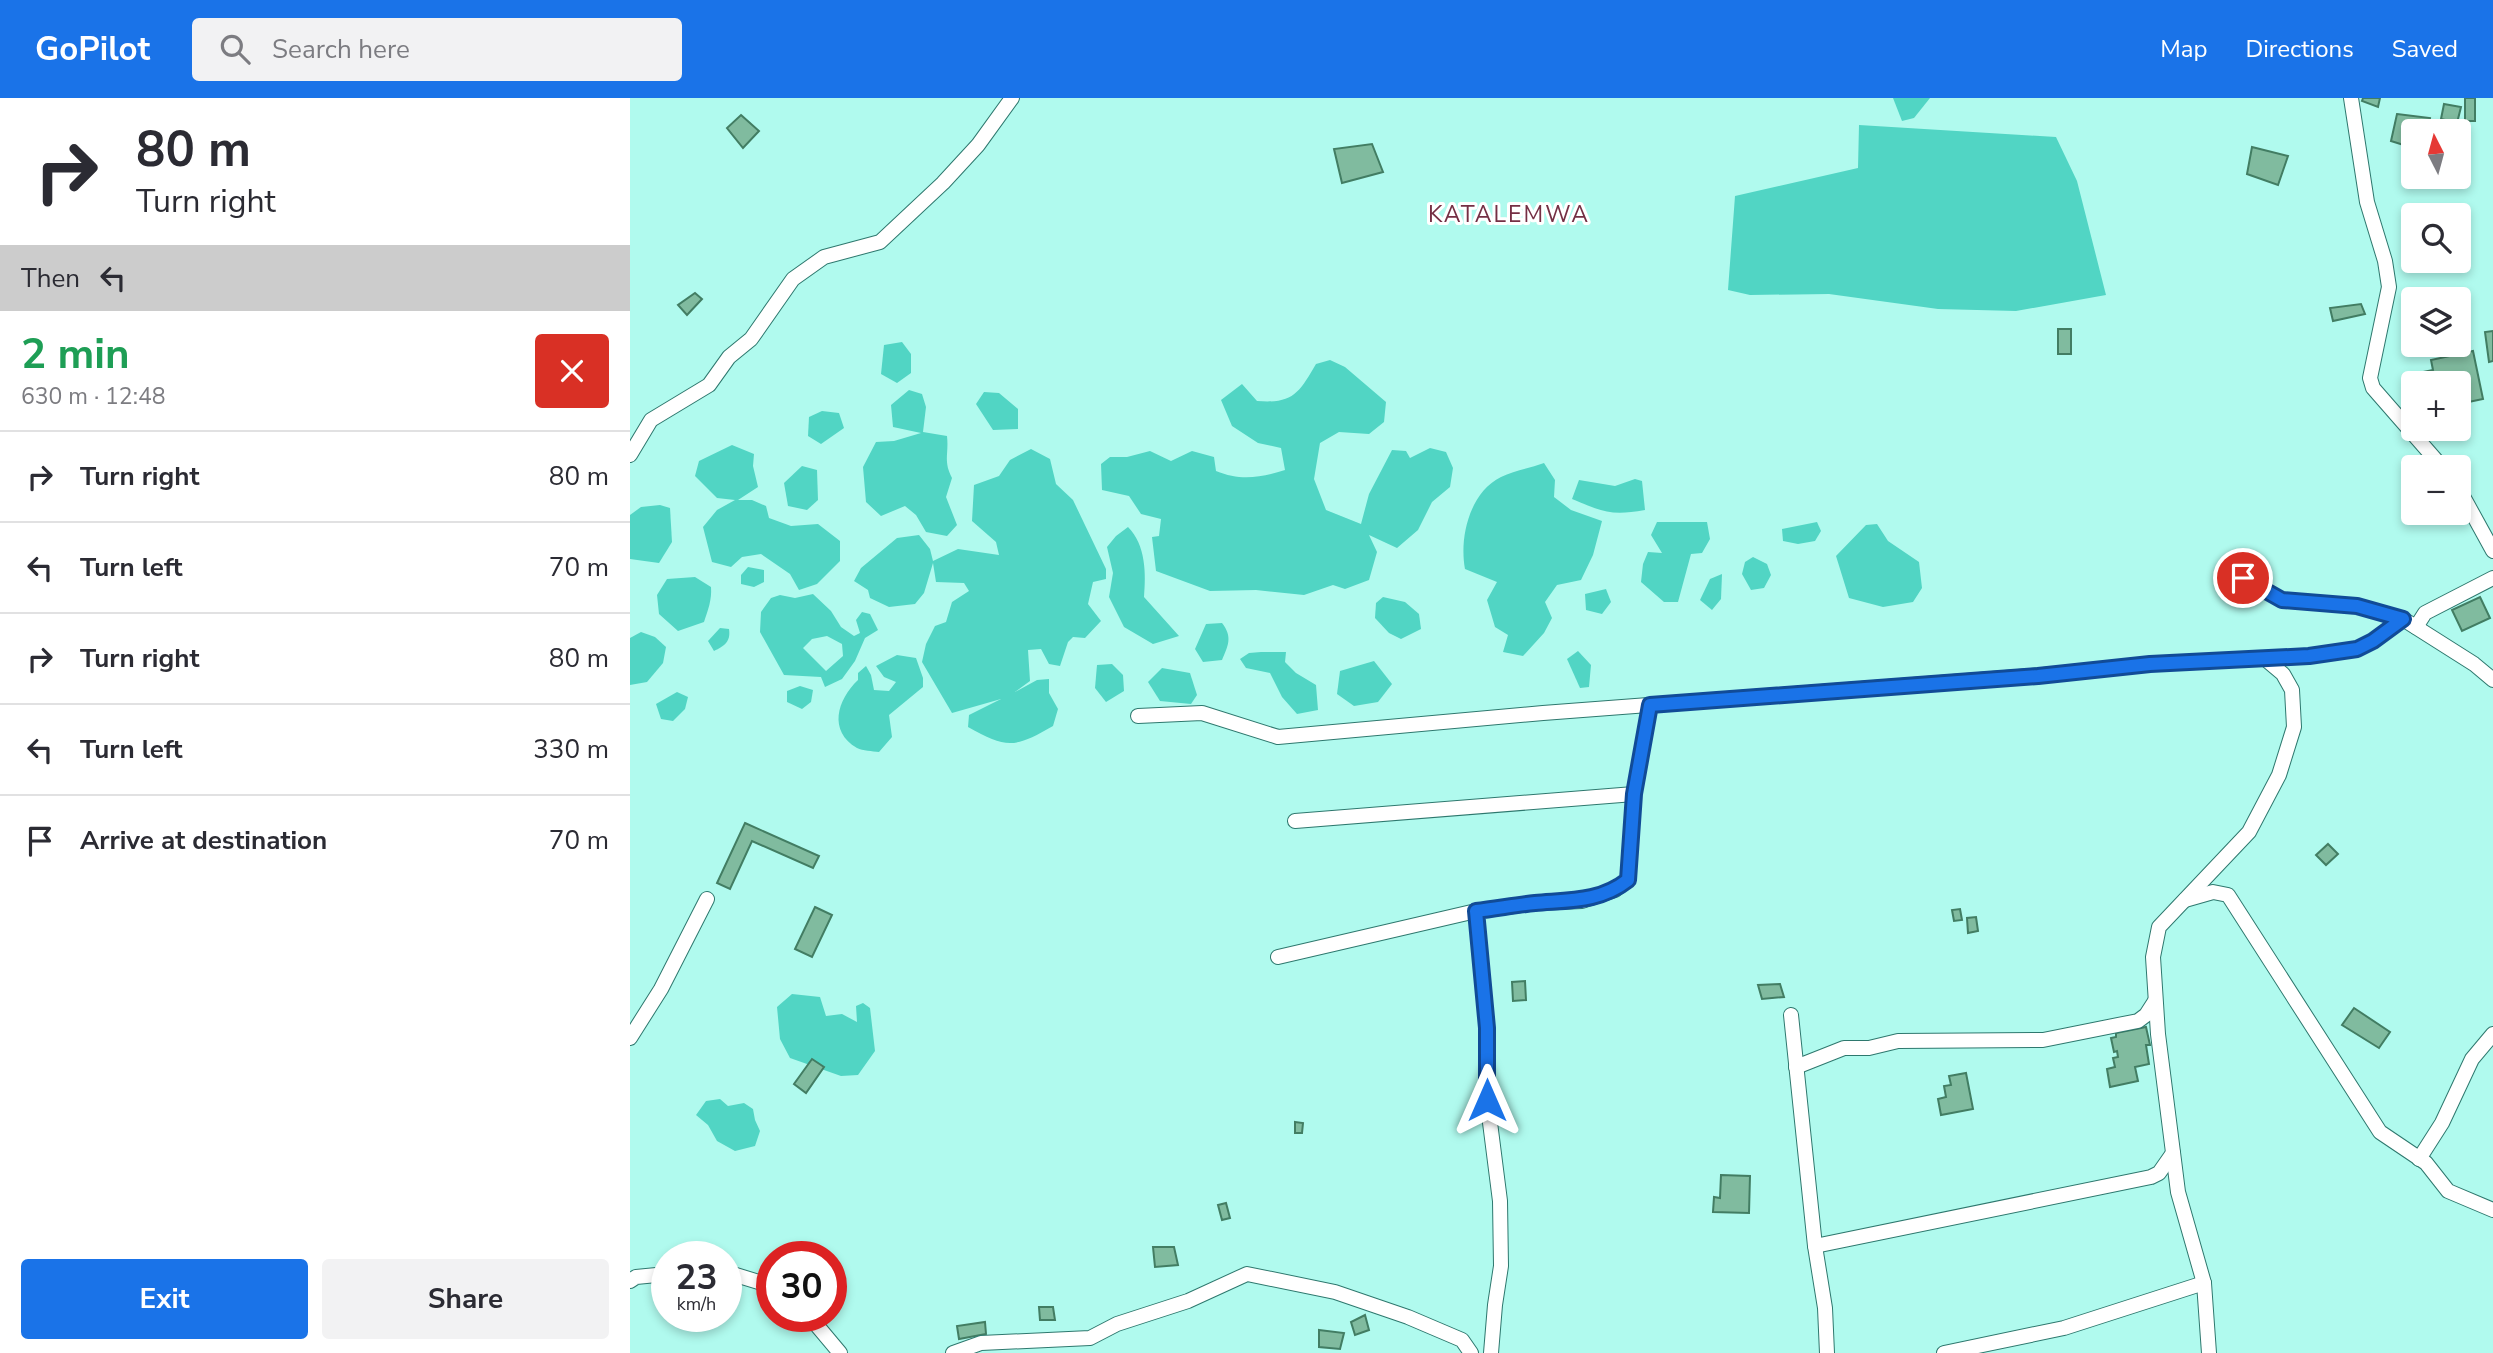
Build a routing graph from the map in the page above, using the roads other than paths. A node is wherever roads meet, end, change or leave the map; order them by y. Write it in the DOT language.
graph roads {
  1 [pos="1012,98"];
  2 [pos="2351,98"];
  3 [pos="630,455"];
  4 [pos="2432,455"];
  5 [pos="2471,509"];
  6 [pos="2493,551"];
  7 [pos="2243,578"];
  8 [pos="2493,578"];
  9 [pos="2409,623"];
  10 [pos="2301,656"];
  11 [pos="2264,658"];
  12 [pos="2493,680"];
  13 [pos="2287,682"];
  14 [pos="1650,705"];
  15 [pos="1138,716"];
  16 [pos="1634,794"];
  17 [pos="1295,821"];
  18 [pos="707,899"];
  19 [pos="2184,901"];
  20 [pos="1476,911"];
  21 [pos="1278,957"];
  22 [pos="2155,1001"];
  23 [pos="1791,1015"];
  24 [pos="2138,1021"];
  25 [pos="2158,1034"];
  26 [pos="2493,1034"];
  27 [pos="630,1038"];
  28 [pos="1796,1067"];
  29 [pos="2173,1153"];
  30 [pos="2419,1159"];
  31 [pos="2151,1178"];
  32 [pos="2178,1192"];
  33 [pos="2493,1210"];
  34 [pos="1815,1246"];
  35 [pos="651,1276"];
  36 [pos="630,1281"];
  37 [pos="2204,1283"];
  38 [pos="822,1332"];
  39 [pos="840,1353"];
  40 [pos="953,1353"];
  41 [pos="1471,1353"];
  42 [pos="1491,1353"];
  43 [pos="1827,1353"];
  44 [pos="1944,1353"];
  45 [pos="2208,1353"];
  1 -- 3 [label="street"];
  2 -- 4 [label="street"];
  5 -- 6 [label="street"];
  7 -- 9 [label="street"];
  8 -- 9 [label="street"];
  9 -- 10 [label="street"];
  9 -- 12 [label="street"];
  10 -- 11 [label="street"];
  10 -- 13 [label="street"];
  11 -- 13 [label="street"];
  11 -- 14 [label="street"];
  13 -- 19 [label="street"];
  14 -- 15 [label="street"];
  14 -- 16 [label="street"];
  16 -- 17 [label="street"];
  16 -- 20 [label="street"];
  18 -- 27 [label="street"];
  19 -- 22 [label="street"];
  19 -- 30 [label="street"];
  20 -- 21 [label="street"];
  20 -- 42 [label="street"];
  22 -- 24 [label="street"];
  22 -- 25 [label="street"];
  23 -- 28 [label="street"];
  24 -- 25 [label="street"];
  24 -- 28 [label="street"];
  25 -- 29 [label="street"];
  26 -- 30 [label="street"];
  28 -- 34 [label="street"];
  29 -- 31 [label="street"];
  29 -- 32 [label="street"];
  30 -- 33 [label="street"];
  31 -- 32 [label="street"];
  31 -- 34 [label="street"];
  32 -- 37 [label="street"];
  34 -- 43 [label="street"];
  35 -- 36 [label="street"];
  37 -- 44 [label="street"];
  37 -- 45 [label="street"];
  38 -- 39 [label="street"];
  40 -- 41 [label="street"];
}
